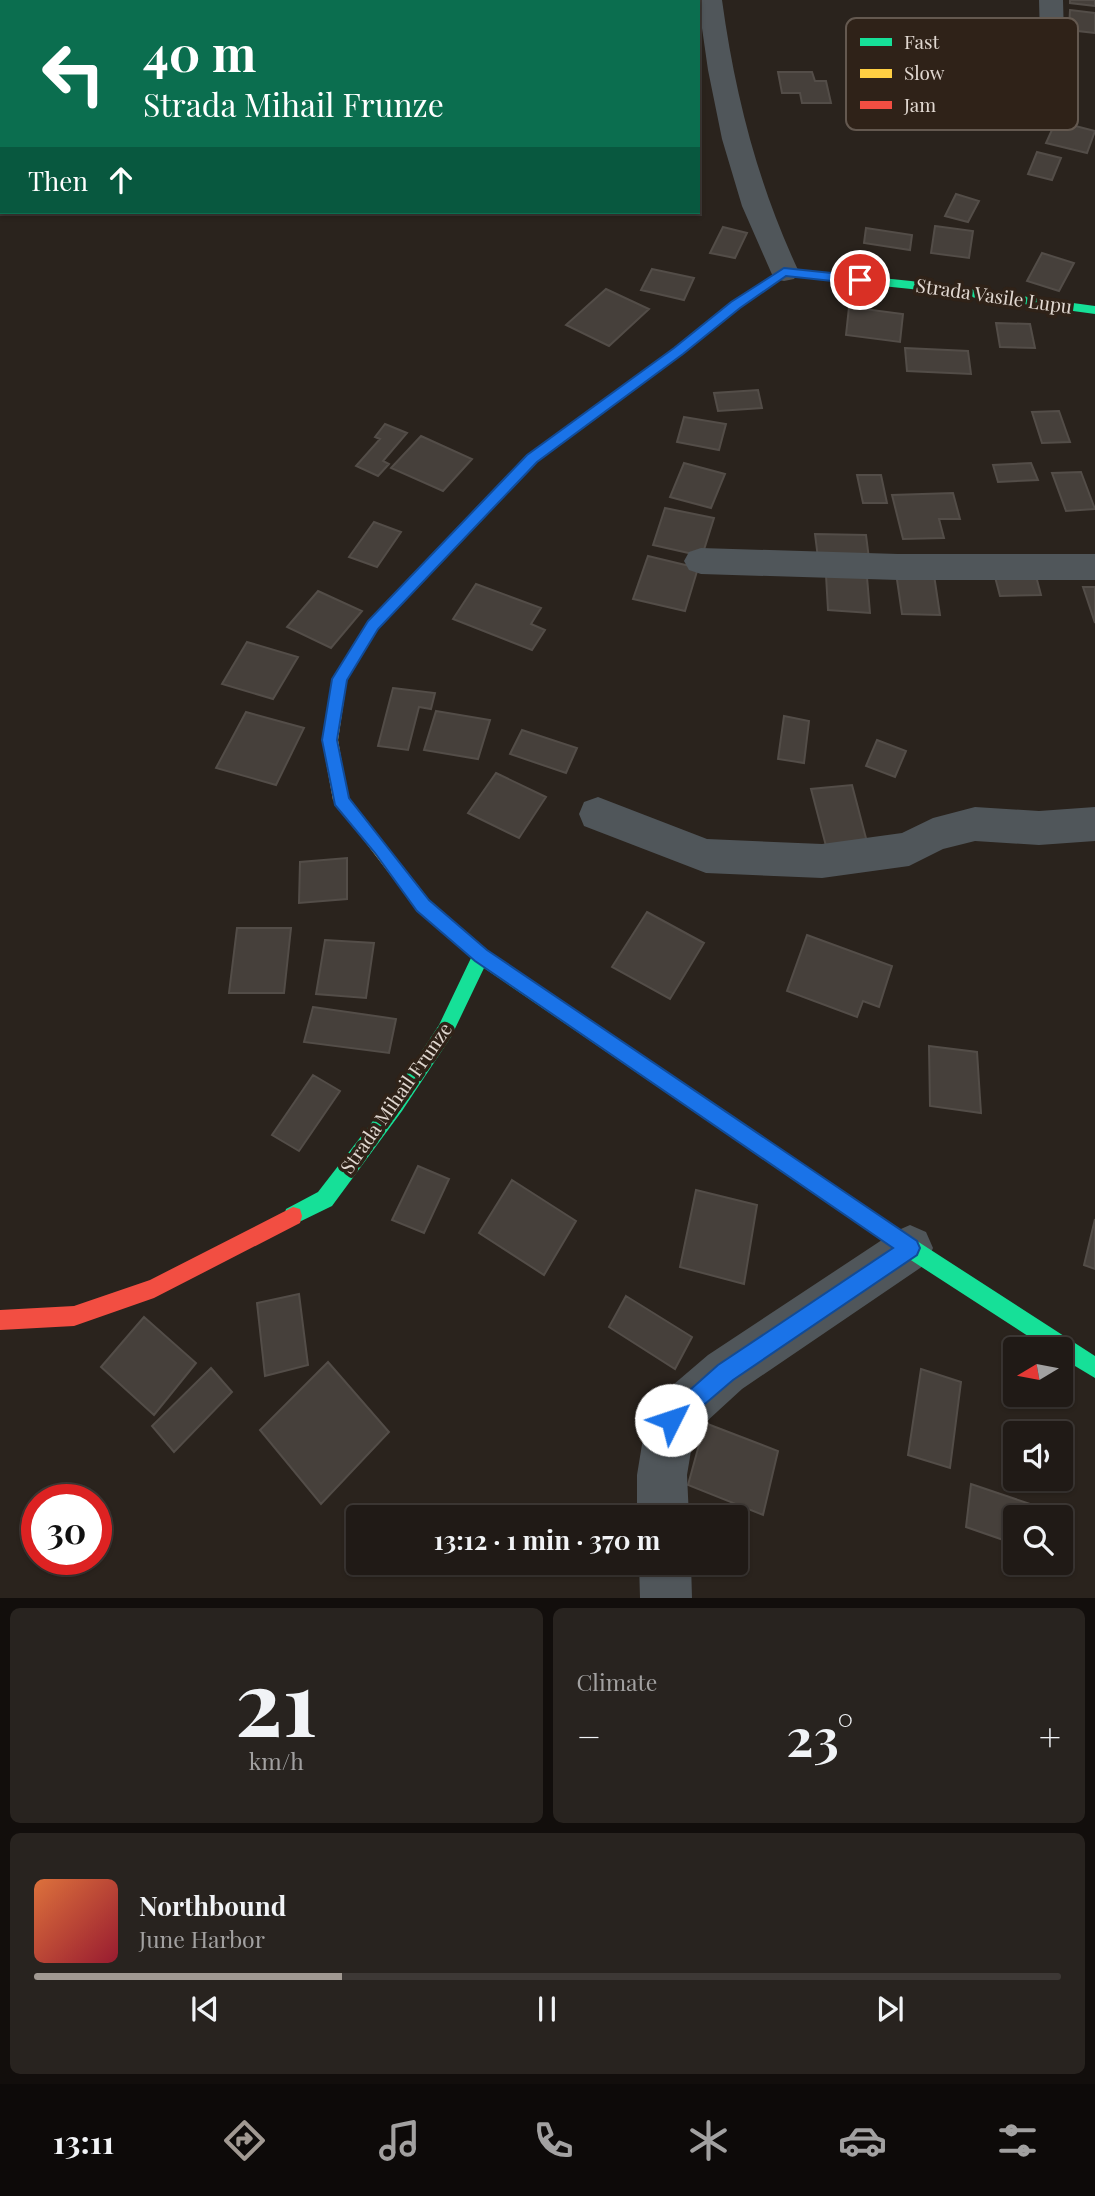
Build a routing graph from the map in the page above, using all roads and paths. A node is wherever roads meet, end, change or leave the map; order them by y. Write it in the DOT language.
graph roads {
  1 [pos="710,0"];
  2 [pos="1051,0"];
  3 [pos="1051,18"];
  4 [pos="784,272"];
  5 [pos="1095,310"];
  6 [pos="701,561"];
  7 [pos="1095,567"];
  8 [pos="598,814"];
  9 [pos="1095,824"];
  10 [pos="481,956"];
  11 [pos="910,1248"];
  12 [pos="0,1320"];
  13 [pos="1095,1368"];
  14 [pos="663,1505"];
  15 [pos="665,1575"];
  16 [pos="666,1598"];
  1 -- 4 [label="street"];
  2 -- 3 [label="street"];
  4 -- 5 [label="street, Strada Vasile Lupu"];
  4 -- 10 [label="street"];
  6 -- 7 [label="street"];
  8 -- 9 [label="street"];
  10 -- 11 [label="street"];
  10 -- 12 [label="street, Strada Mihail Frunze"];
  11 -- 13 [label="street"];
  11 -- 14 [label="street"];
  15 -- 16 [label="street"];
}
